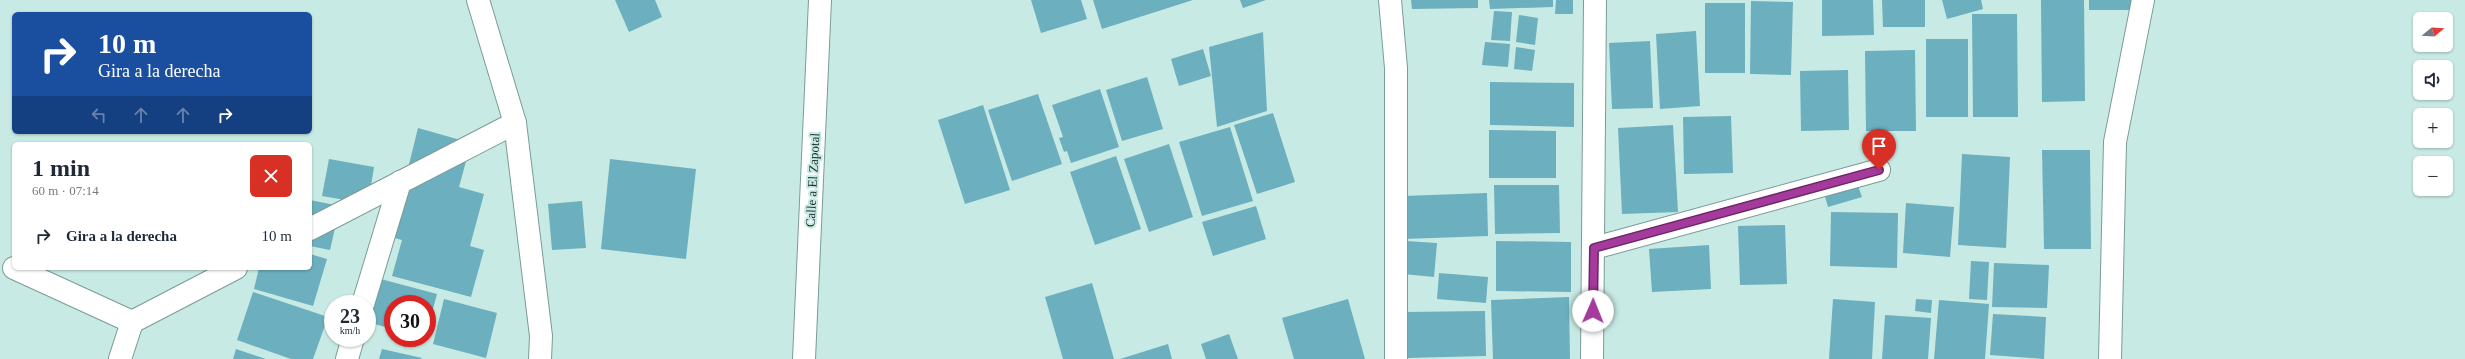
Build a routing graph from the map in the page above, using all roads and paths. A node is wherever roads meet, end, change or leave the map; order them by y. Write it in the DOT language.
graph roads {
  1 [pos="478,0"];
  2 [pos="820,0"];
  3 [pos="1390,0"];
  4 [pos="1595,0"];
  5 [pos="2143,0"];
  6 [pos="515,123"];
  7 [pos="1879,170"];
  8 [pos="400,182"];
  9 [pos="312,228"];
  10 [pos="1594,248"];
  11 [pos="0,261"];
  12 [pos="12,267"];
  13 [pos="18,270"];
  14 [pos="232,270"];
  15 [pos="366,295"];
  16 [pos="132,322"];
  17 [pos="350,347"];
  18 [pos="120,359"];
  19 [pos="347,359"];
  20 [pos="540,359"];
  21 [pos="804,359"];
  22 [pos="1396,359"];
  23 [pos="1592,359"];
  24 [pos="2110,359"];
  1 -- 6 [label="street"];
  2 -- 21 [label="street, Calle a El Zapotal"];
  3 -- 22 [label="street"];
  4 -- 10 [label="street"];
  5 -- 24 [label="street"];
  6 -- 8 [label="street"];
  6 -- 20 [label="street"];
  7 -- 10 [label="street"];
  8 -- 9 [label="street"];
  8 -- 15 [label="street"];
  10 -- 23 [label="street"];
  11 -- 12 [label="street"];
  13 -- 16 [label="street"];
  14 -- 16 [label="street"];
  16 -- 18 [label="street"];
  17 -- 19 [label="street"];
}
